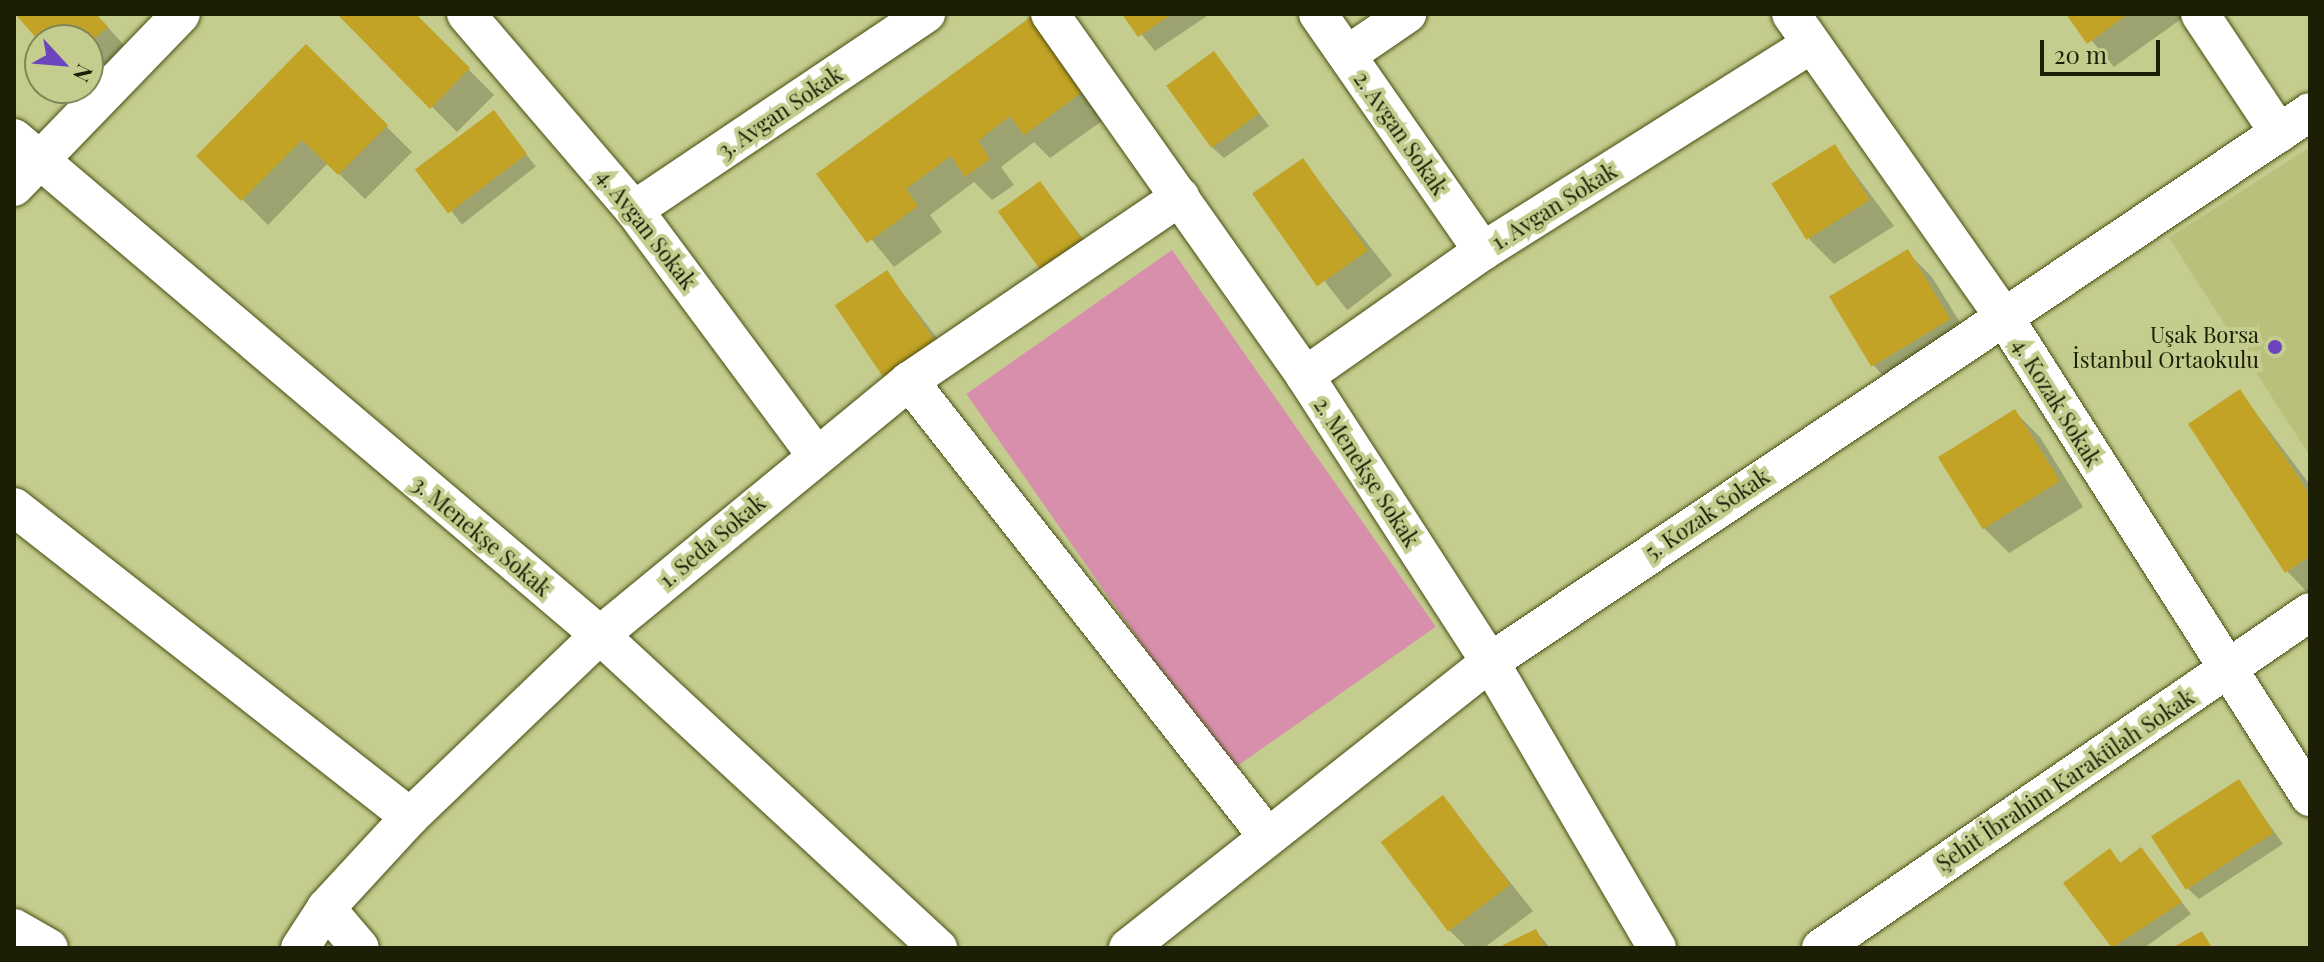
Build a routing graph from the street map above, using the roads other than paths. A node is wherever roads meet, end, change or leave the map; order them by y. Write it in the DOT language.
graph roads {
  1 [pos="181,14"];
  2 [pos="466,14"];
  3 [pos="926,14"];
  4 [pos="1050,14"];
  5 [pos="1318,14"];
  6 [pos="1407,14"];
  7 [pos="2200,14"];
  8 [pos="1800,30"];
  9 [pos="1347,55"];
  10 [pos="2310,112"];
  11 [pos="2279,133"];
  12 [pos="22,163"];
  13 [pos="1180,197"];
  14 [pos="634,210"];
  15 [pos="1483,251"];
  16 [pos="2002,314"];
  17 [pos="1305,376"];
  18 [pos="909,381"];
  19 [pos="815,454"];
  20 [pos="14,507"];
  21 [pos="2310,612"];
  22 [pos="600,635"];
  23 [pos="1490,662"];
  24 [pos="2224,671"];
  25 [pos="2310,797"];
  26 [pos="410,817"];
  27 [pos="1268,837"];
  28 [pos="326,908"];
  29 [pos="14,928"];
  30 [pos="913,940"];
  31 [pos="49,948"];
  32 [pos="300,948"];
  33 [pos="360,948"];
  34 [pos="1128,948"];
  35 [pos="1657,948"];
  36 [pos="1821,948"];
  1 -- 12 [label="street"];
  2 -- 14 [label="street, 4. Avgan Sokak"];
  3 -- 14 [label="street, 3. Avgan Sokak"];
  4 -- 13 [label="street, 2. Menekşe Sokak"];
  5 -- 9 [label="street, 2. Avgan Sokak"];
  6 -- 9 [label="street"];
  7 -- 11 [label="street"];
  8 -- 15 [label="street, 1. Avgan Sokak"];
  8 -- 16 [label="street, 4. Kozak Sokak"];
  9 -- 15 [label="street, 2. Avgan Sokak"];
  10 -- 11 [label="street, 5. Kozak Sokak"];
  11 -- 16 [label="street, 5. Kozak Sokak"];
  12 -- 22 [label="street, 3. Menekşe Sokak"];
  13 -- 17 [label="street, 2. Menekşe Sokak"];
  13 -- 18 [label="street, 1. Seda Sokak"];
  14 -- 19 [label="street, 4. Avgan Sokak"];
  15 -- 17 [label="street, 1. Avgan Sokak"];
  16 -- 23 [label="street, 5. Kozak Sokak"];
  16 -- 24 [label="street, 4. Kozak Sokak"];
  17 -- 23 [label="street, 2. Menekşe Sokak"];
  18 -- 19 [label="street, 1. Seda Sokak"];
  18 -- 27 [label="street"];
  19 -- 22 [label="street, 1. Seda Sokak"];
  20 -- 26 [label="street"];
  21 -- 24 [label="street, Şehit İbrahim Karakülah Sokak"];
  22 -- 26 [label="street, 1. Seda Sokak"];
  22 -- 30 [label="street, 3. Menekşe Sokak"];
  23 -- 27 [label="street, 5. Kozak Sokak"];
  23 -- 35 [label="street, 2. Menekşe Sokak"];
  24 -- 25 [label="street, 4. Kozak Sokak"];
  24 -- 36 [label="street, Şehit İbrahim Karakülah Sokak"];
  26 -- 28 [label="street, 1. Seda Sokak"];
  27 -- 34 [label="street, 5. Kozak Sokak"];
  28 -- 32 [label="street, 1. Seda Sokak"];
  28 -- 33 [label="street"];
  29 -- 31 [label="street"];
}
